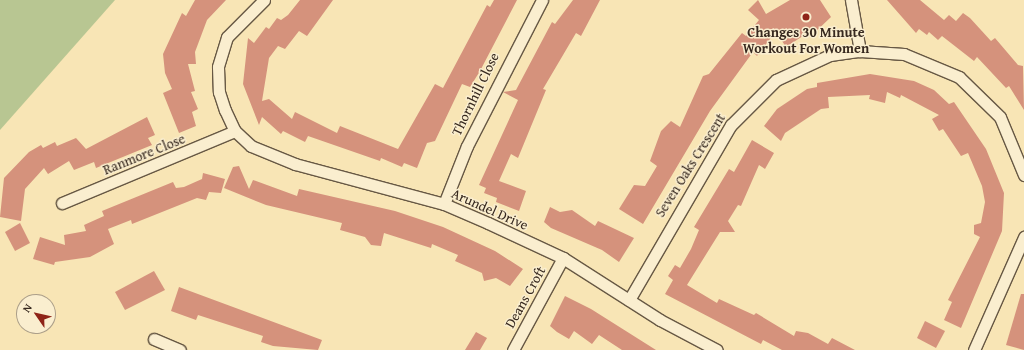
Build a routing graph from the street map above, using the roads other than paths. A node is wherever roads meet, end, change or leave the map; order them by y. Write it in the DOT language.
graph roads {
  1 [pos="264,0"];
  2 [pos="542,0"];
  3 [pos="851,0"];
  4 [pos="860,51"];
  5 [pos="235,131"];
  6 [pos="1024,175"];
  7 [pos="62,203"];
  8 [pos="444,204"];
  9 [pos="1024,237"];
  10 [pos="563,258"];
  11 [pos="629,300"];
  12 [pos="154,339"];
  13 [pos="180,350"];
  14 [pos="513,350"];
  15 [pos="717,350"];
  16 [pos="974,350"];
  1 -- 5 [label="street"];
  2 -- 8 [label="street, Thornhill Close"];
  3 -- 4 [label="street"];
  4 -- 6 [label="street, Seven Oaks Crescent"];
  4 -- 11 [label="street, Seven Oaks Crescent"];
  5 -- 7 [label="street, Ranmore Close"];
  5 -- 8 [label="street, Arundel Drive"];
  8 -- 10 [label="street, Arundel Drive"];
  9 -- 16 [label="street"];
  10 -- 11 [label="street, Arundel Drive"];
  10 -- 14 [label="street, Deans Croft"];
  11 -- 15 [label="street, Arundel Drive"];
  12 -- 13 [label="street"];
}
